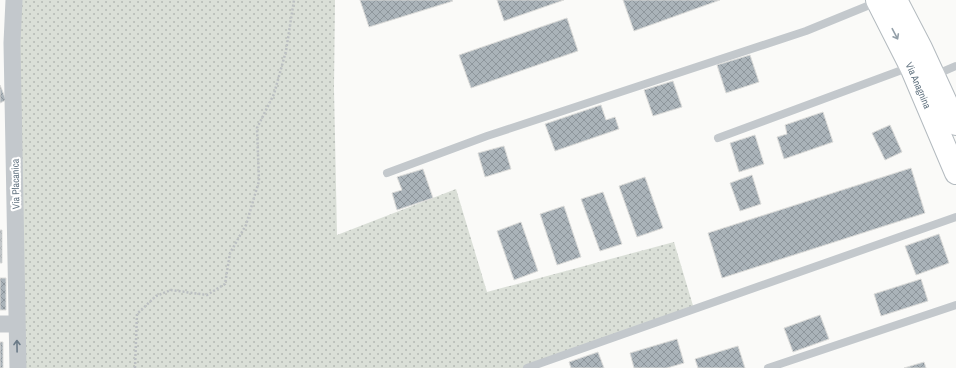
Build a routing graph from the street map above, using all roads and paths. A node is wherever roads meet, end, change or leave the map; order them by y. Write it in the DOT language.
graph roads {
  1 [pos="14,0"];
  2 [pos="294,0"];
  3 [pos="884,1"];
  4 [pos="0,12"];
  5 [pos="12,43"];
  6 [pos="956,66"];
  7 [pos="911,67"];
  8 [pos="934,76"];
  9 [pos="956,124"];
  10 [pos="718,138"];
  11 [pos="387,172"];
  12 [pos="956,173"];
  13 [pos="956,217"];
  14 [pos="956,305"];
  15 [pos="0,324"];
  16 [pos="17,324"];
  17 [pos="18,368"];
  18 [pos="135,368"];
  19 [pos="527,368"];
  20 [pos="768,368"];
  1 -- 5 [label="street, Via Placanica"];
  2 -- 18 [label="path"];
  3 -- 7 [label="main road, Via Anagnina, one-way"];
  3 -- 8 [label="main road, Via Anagnina"];
  3 -- 11 [label="lane"];
  4 -- 5 [label="street"];
  5 -- 16 [label="street, Via Placanica"];
  6 -- 8 [label="lane"];
  7 -- 10 [label="lane"];
  7 -- 12 [label="main road, Via Anagnina"];
  8 -- 9 [label="main road, Via Anagnina"];
  13 -- 19 [label="lane"];
  14 -- 20 [label="lane"];
  15 -- 16 [label="street"];
  17 -- 16 [label="street, Via Placanica, one-way"];
}
